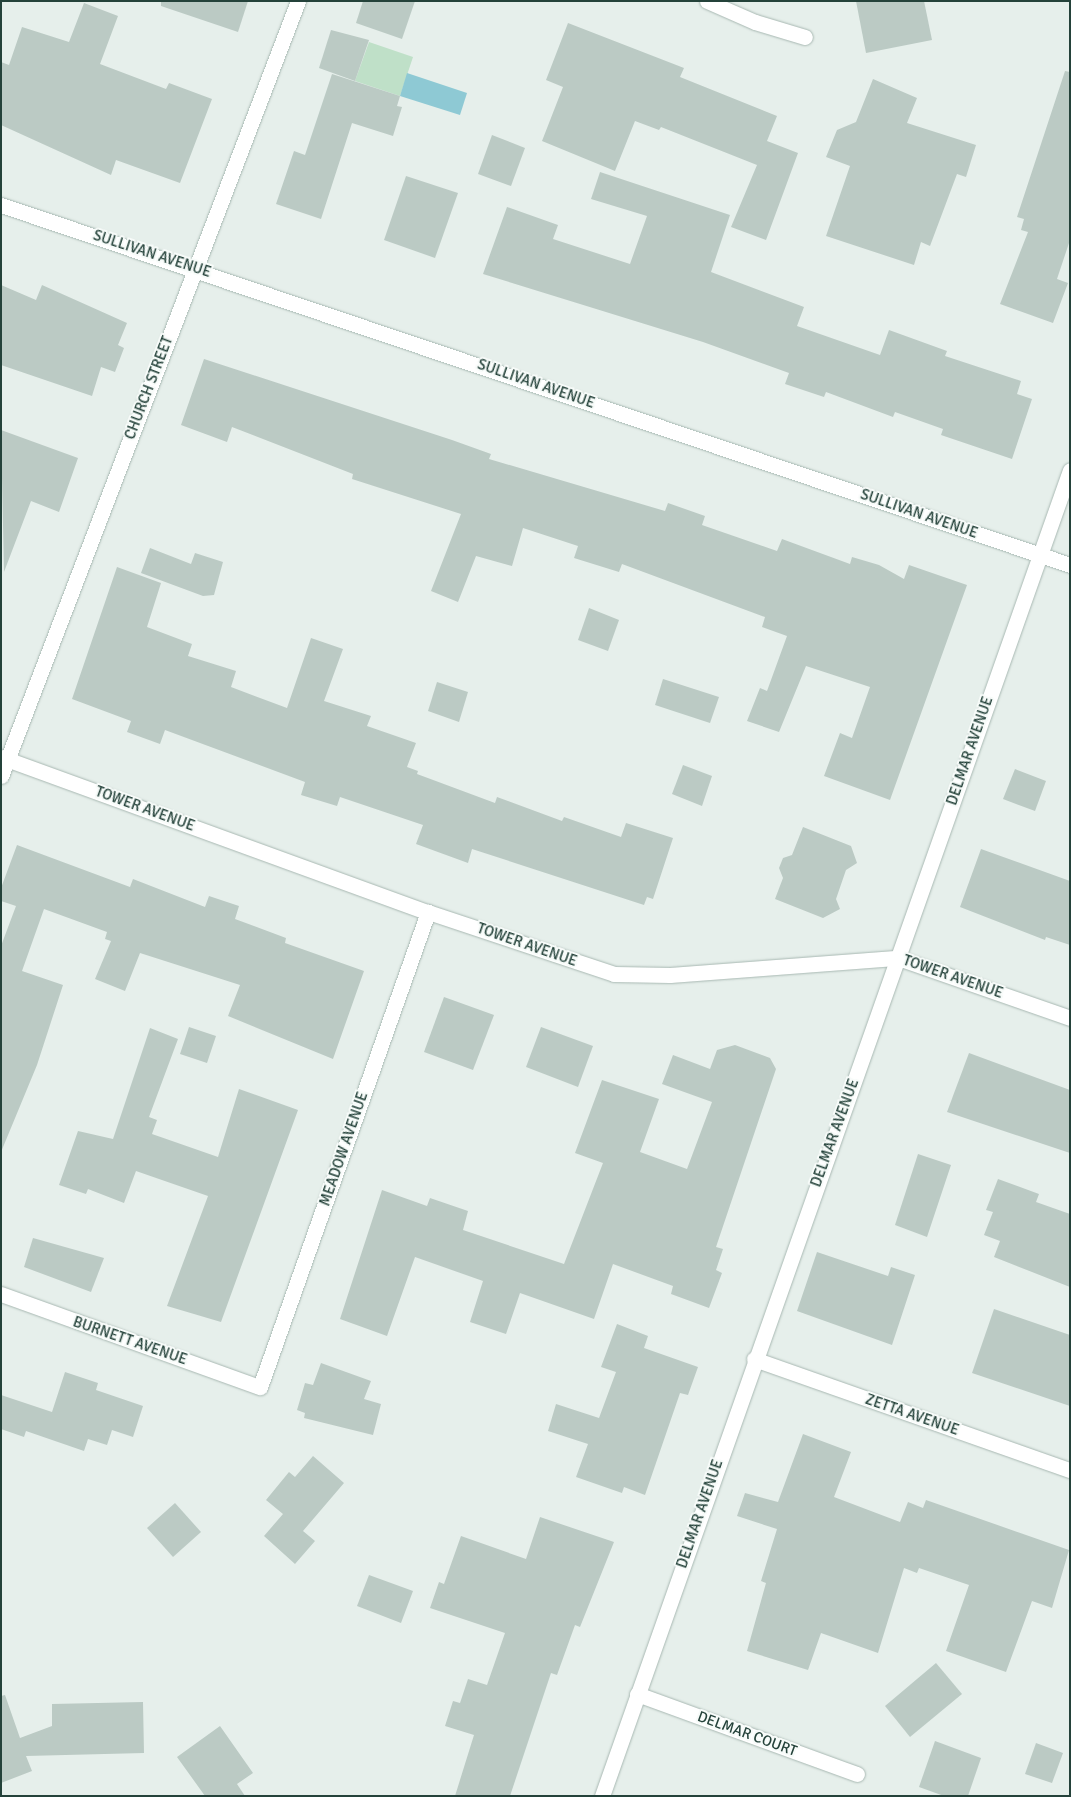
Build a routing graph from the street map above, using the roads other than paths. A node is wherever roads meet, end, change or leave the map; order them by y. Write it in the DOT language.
graph roads {
  1 [pos="298,1"];
  2 [pos="707,1"];
  3 [pos="805,37"];
  4 [pos="1,205"];
  5 [pos="195,269"];
  6 [pos="1070,470"];
  7 [pos="1039,554"];
  8 [pos="1070,565"];
  9 [pos="4,759"];
  10 [pos="1,776"];
  11 [pos="428,912"];
  12 [pos="898,958"];
  13 [pos="1070,1018"];
  14 [pos="1,1294"];
  15 [pos="754,1359"];
  16 [pos="260,1387"];
  17 [pos="1070,1470"];
  18 [pos="637,1694"];
  19 [pos="856,1774"];
  20 [pos="602,1796"];
  1 -- 5 [label="street, CHURCH STREET"];
  2 -- 3 [label="street"];
  4 -- 5 [label="street, SULLIVAN AVENUE"];
  5 -- 7 [label="street, SULLIVAN AVENUE"];
  5 -- 9 [label="street, CHURCH STREET"];
  6 -- 7 [label="street, DELMAR AVENUE"];
  7 -- 8 [label="street, SULLIVAN AVENUE"];
  7 -- 12 [label="street, DELMAR AVENUE"];
  9 -- 10 [label="street, CHURCH STREET"];
  9 -- 11 [label="street, TOWER AVENUE"];
  11 -- 12 [label="street, TOWER AVENUE"];
  11 -- 16 [label="street, MEADOW AVENUE"];
  12 -- 13 [label="street, TOWER AVENUE"];
  12 -- 15 [label="street, DELMAR AVENUE"];
  14 -- 16 [label="street, BURNETT AVENUE"];
  15 -- 17 [label="street, ZETTA AVENUE"];
  15 -- 18 [label="street, DELMAR AVENUE"];
  18 -- 19 [label="street, DELMAR COURT"];
  18 -- 20 [label="street, DELMAR AVENUE"];
}
